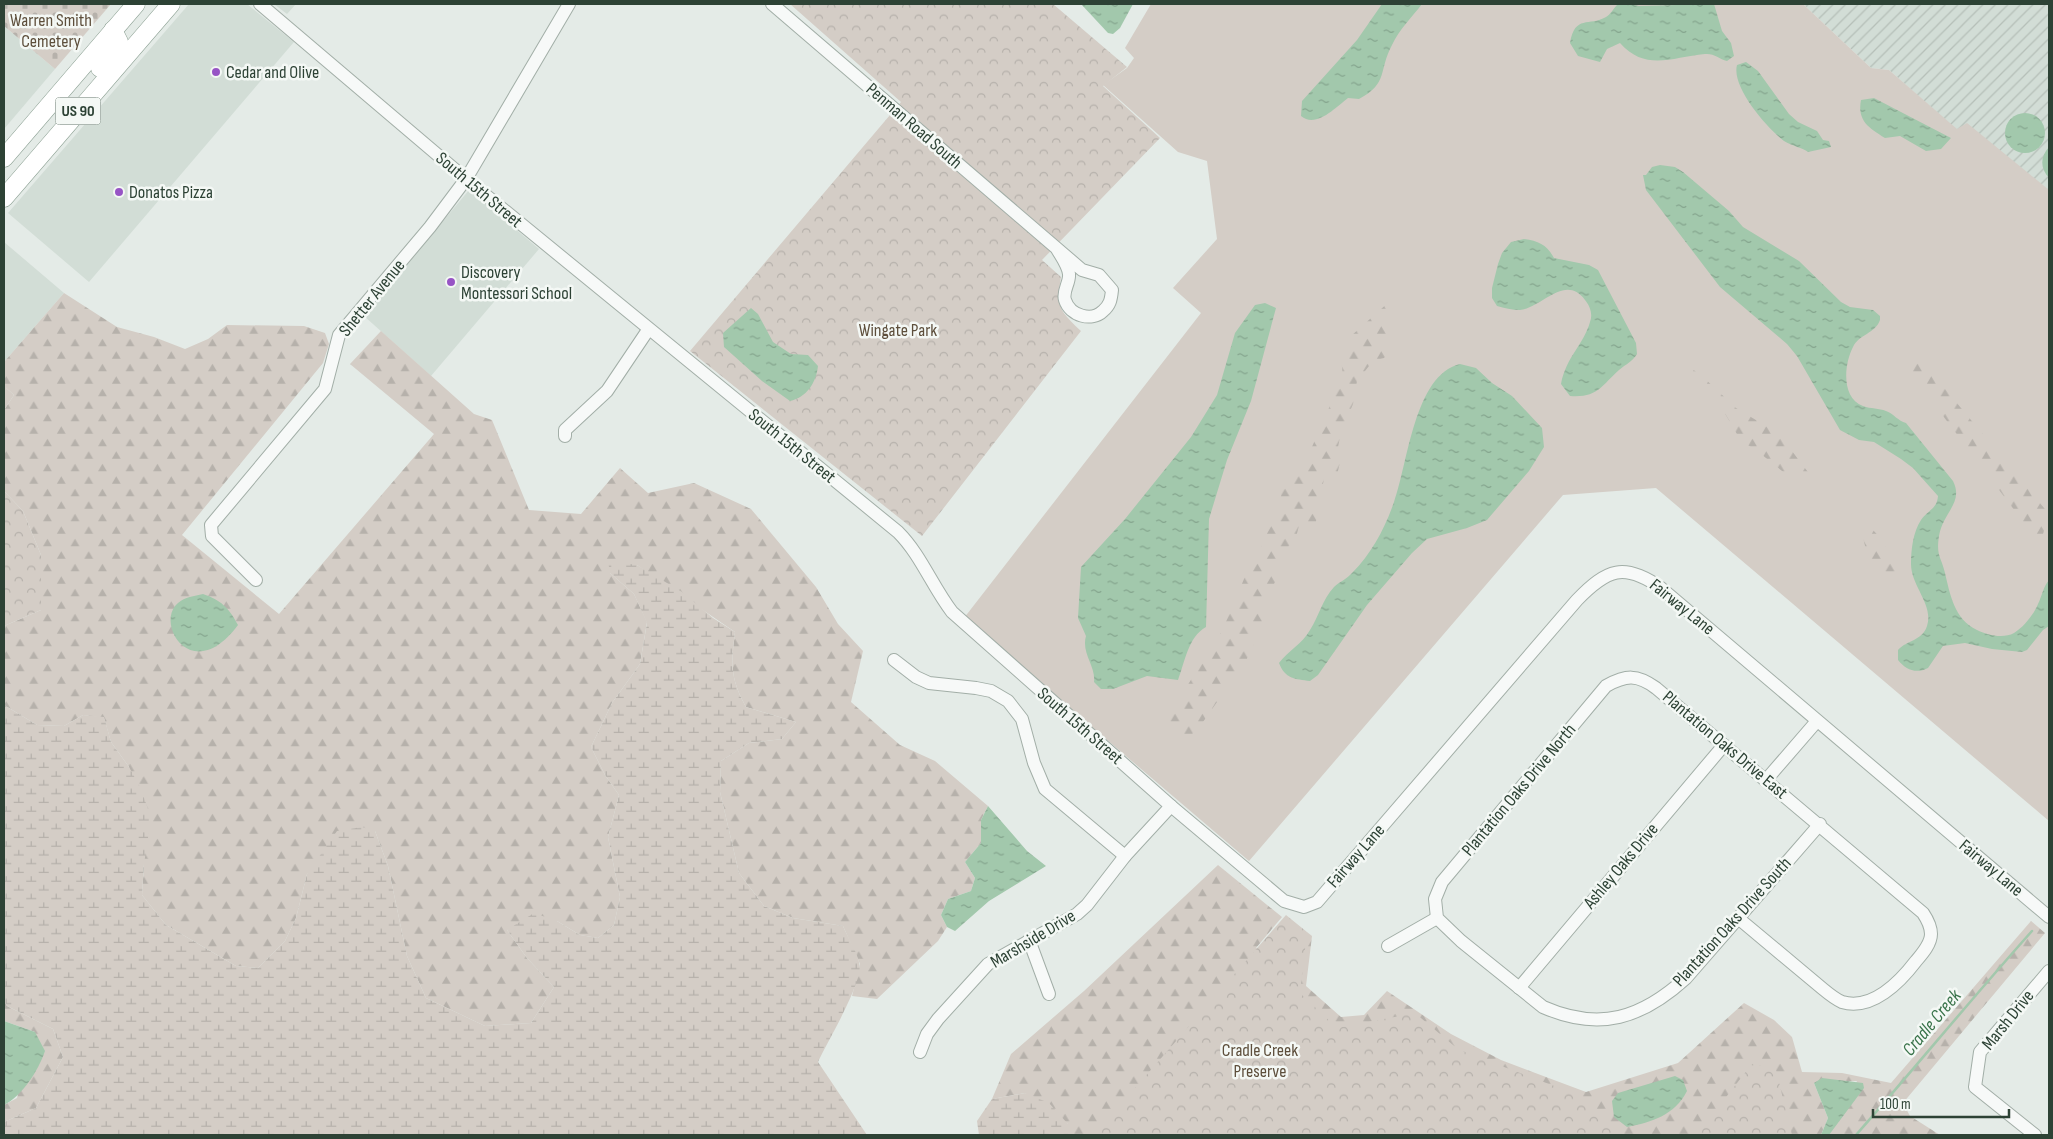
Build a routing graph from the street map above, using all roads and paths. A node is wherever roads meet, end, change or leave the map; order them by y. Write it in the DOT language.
graph roads {
  1 [pos="136,4"];
  2 [pos="171,4"];
  3 [pos="260,4"];
  4 [pos="569,4"];
  5 [pos="772,4"];
  6 [pos="113,30"];
  7 [pos="65,87"];
  8 [pos="77,113"];
  9 [pos="4,158"];
  10 [pos="4,172"];
  11 [pos="466,180"];
  12 [pos="4,198"];
  13 [pos="1057,249"];
  14 [pos="1091,272"];
  15 [pos="1069,283"];
  16 [pos="648,330"];
  17 [pos="565,436"];
  18 [pos="256,580"];
  19 [pos="894,660"];
  20 [pos="1626,676"];
  21 [pos="1817,721"];
  22 [pos="1724,745"];
  23 [pos="1766,780"];
  24 [pos="1171,806"];
  25 [pos="1820,824"];
  26 [pos="1125,856"];
  27 [pos="1301,906"];
  28 [pos="2049,917"];
  29 [pos="1437,918"];
  30 [pos="1738,918"];
  31 [pos="1029,940"];
  32 [pos="1388,946"];
  33 [pos="2049,971"];
  34 [pos="1519,988"];
  35 [pos="1049,994"];
  36 [pos="920,1052"];
  37 [pos="2035,1135"];
  1 -- 6 [label="highway, US 90"];
  2 -- 8 [label="highway, US 90"];
  3 -- 11 [label="street, South 15th Street"];
  4 -- 11 [label="street, Shetter Avenue"];
  5 -- 13 [label="street, Penman Road South"];
  6 -- 7 [label="highway, US 90"];
  6 -- 8 [label="highway"];
  7 -- 9 [label="highway, US 90"];
  7 -- 10 [label="highway"];
  8 -- 12 [label="highway, US 90"];
  11 -- 16 [label="street, South 15th Street"];
  11 -- 18 [label="street, Shetter Avenue"];
  13 -- 14 [label="street, Penman Road South"];
  13 -- 15 [label="street, Penman Road South"];
  14 -- 15 [label="street"];
  14 -- 15 [label="street, Penman Road South"];
  16 -- 17 [label="street"];
  16 -- 24 [label="street, South 15th Street"];
  19 -- 26 [label="street"];
  20 -- 22 [label="street, Plantation Oaks Drive East"];
  20 -- 29 [label="street, Plantation Oaks Drive North"];
  21 -- 23 [label="street"];
  21 -- 27 [label="street, Fairway Lane"];
  21 -- 28 [label="street, Fairway Lane"];
  22 -- 23 [label="street, Plantation Oaks Drive East"];
  22 -- 34 [label="street, Ashley Oaks Drive"];
  23 -- 25 [label="street, Plantation Oaks Drive East"];
  24 -- 26 [label="street, Marshside Drive"];
  24 -- 27 [label="street, South 15th Street"];
  25 -- 30 [label="street, Plantation Oaks Drive South"];
  25 -- 30 [label="street, Plantation Oaks Drive East"];
  26 -- 31 [label="street, Marshside Drive"];
  29 -- 32 [label="street"];
  29 -- 34 [label="street, Plantation Oaks Drive South"];
  30 -- 34 [label="street, Plantation Oaks Drive South"];
  31 -- 35 [label="street"];
  31 -- 36 [label="street, Marshside Drive"];
  33 -- 37 [label="street, Marsh Drive"];
}
